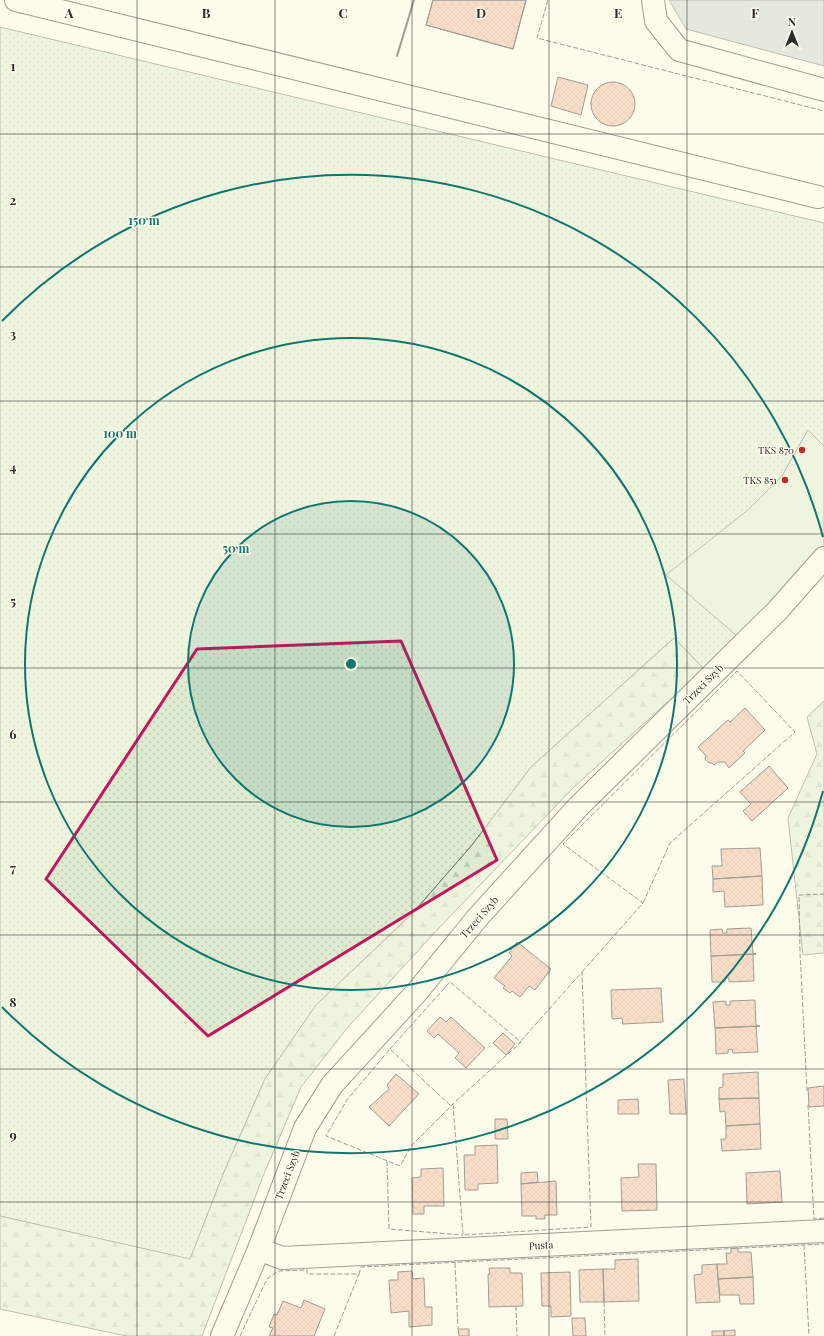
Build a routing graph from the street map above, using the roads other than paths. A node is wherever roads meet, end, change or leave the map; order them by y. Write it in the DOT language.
graph roads {
  1 [pos="16,0"];
  2 [pos="653,0"];
  3 [pos="824,90"];
  4 [pos="818,197"];
  5 [pos="824,558"];
  6 [pos="824,1231"];
  7 [pos="259,1249"];
  8 [pos="222,1336"];
  1 -- 4 [label="street"];
  2 -- 3 [label="street"];
  5 -- 7 [label="street, Trzeci Szyb"];
  6 -- 7 [label="street, Pusta"];
  7 -- 8 [label="street, Trzeci Szyb"];
}
